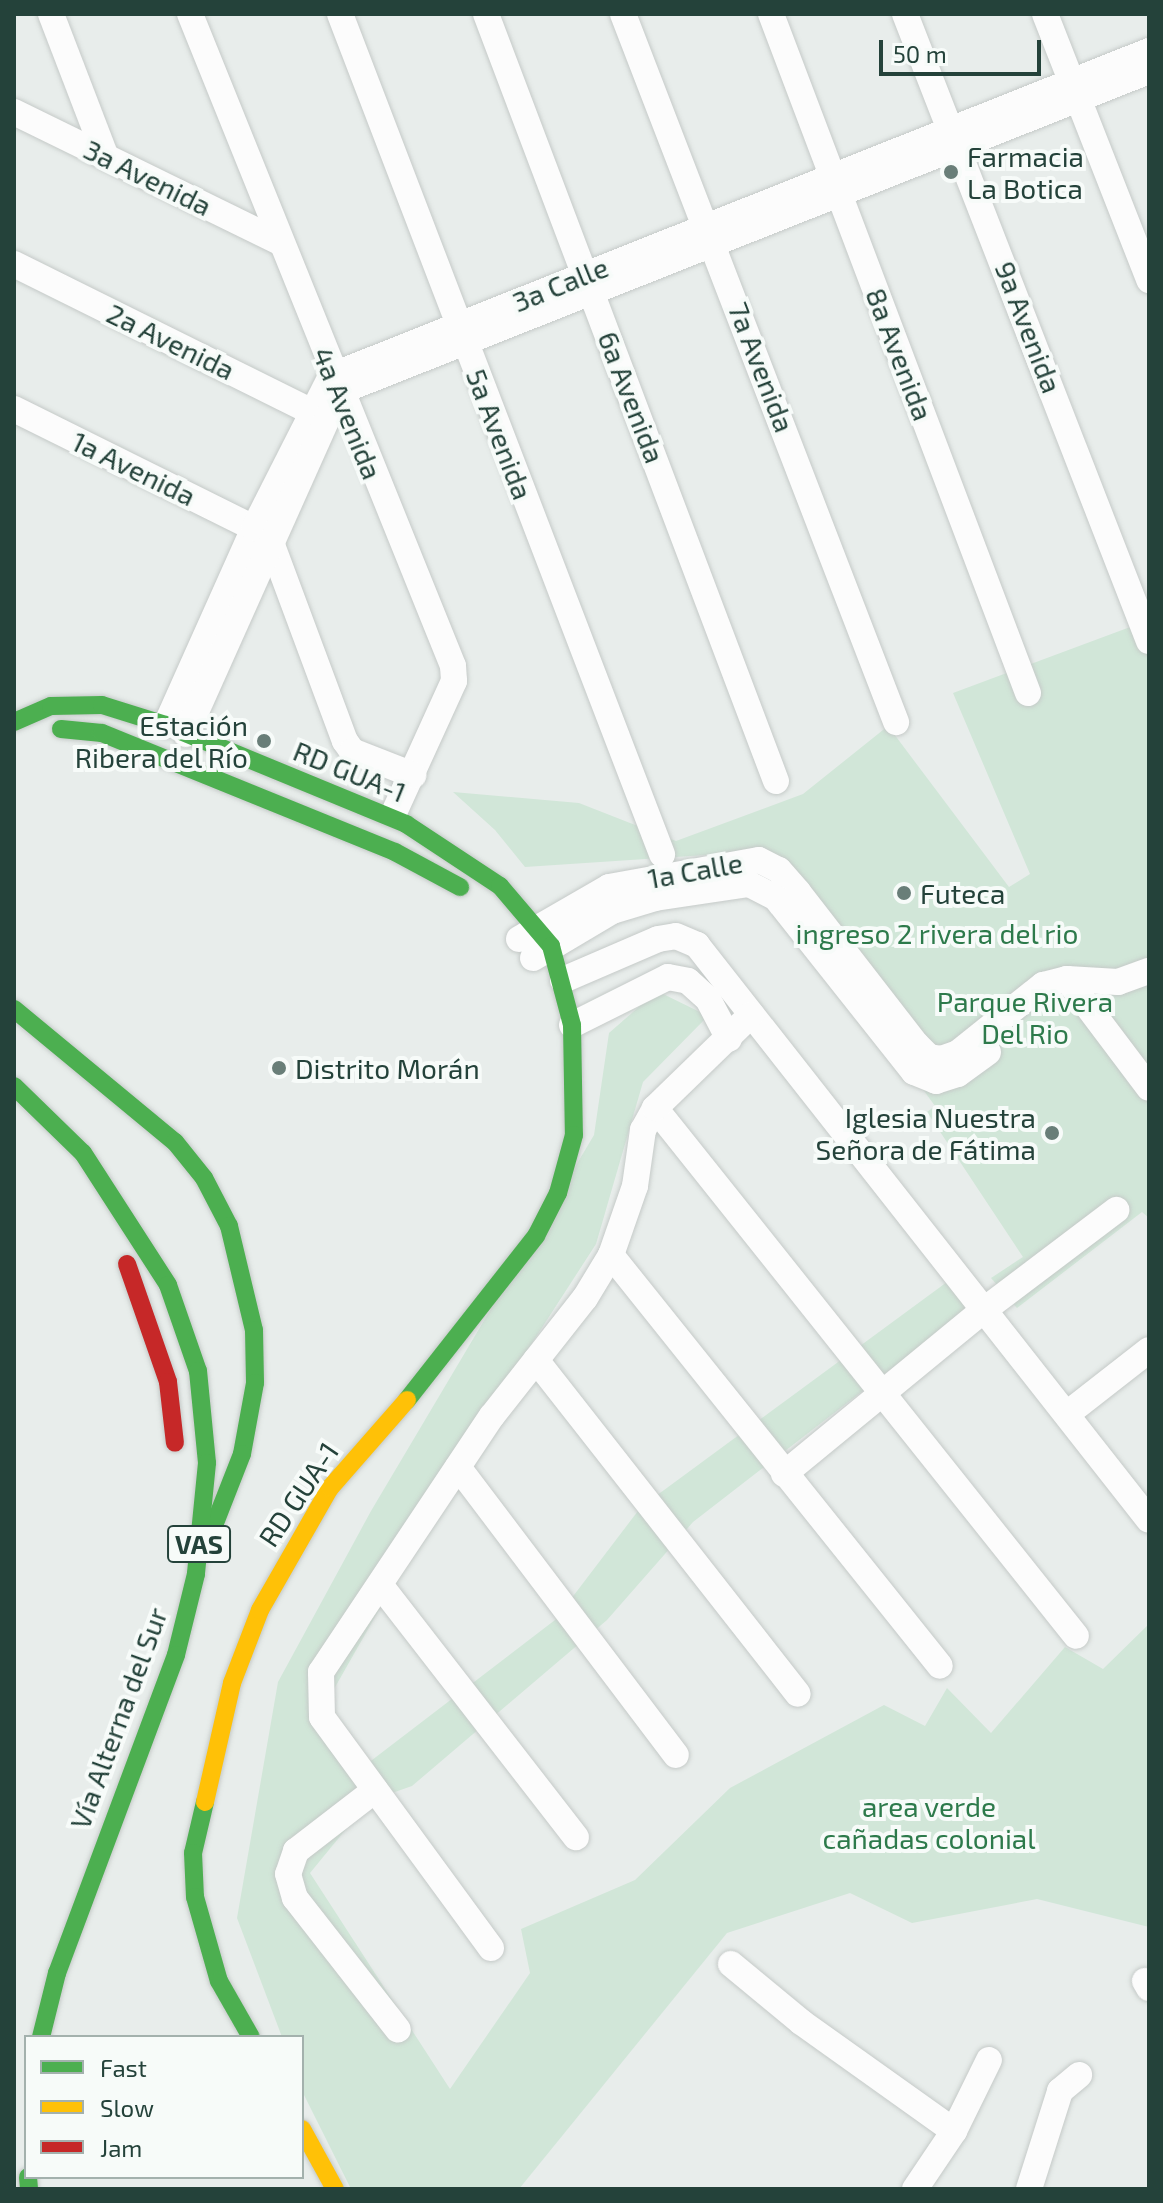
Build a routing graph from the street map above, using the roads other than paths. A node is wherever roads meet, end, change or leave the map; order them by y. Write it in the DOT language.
graph roads {
  1 [pos="51,14"];
  2 [pos="190,14"];
  3 [pos="340,14"];
  4 [pos="486,14"];
  5 [pos="623,14"];
  6 [pos="771,14"];
  7 [pos="905,14"];
  8 [pos="1045,14"];
  9 [pos="1149,51"];
  10 [pos="1149,71"];
  11 [pos="1074,90"];
  12 [pos="14,112"];
  13 [pos="956,138"];
  14 [pos="106,157"];
  15 [pos="837,185"];
  16 [pos="712,235"];
  17 [pos="281,243"];
  18 [pos="14,264"];
  19 [pos="1149,280"];
  20 [pos="590,283"];
  21 [pos="462,334"];
  22 [pos="336,384"];
  23 [pos="14,409"];
  24 [pos="320,414"];
  25 [pos="263,536"];
  26 [pos="1149,641"];
  27 [pos="1028,693"];
  28 [pos="14,722"];
  29 [pos="896,722"];
  30 [pos="178,731"];
  31 [pos="39,735"];
  32 [pos="121,741"];
  33 [pos="191,770"];
  34 [pos="413,775"];
  35 [pos="776,781"];
  36 [pos="292,812"];
  37 [pos="401,816"];
  38 [pos="662,854"];
  39 [pos="466,861"];
  40 [pos="481,903"];
  41 [pos="500,920"];
  42 [pos="535,942"];
  43 [pos="1149,971"];
  44 [pos="563,980"];
  45 [pos="1070,986"];
  46 [pos="1149,987"];
  47 [pos="14,1009"];
  48 [pos="751,1015"];
  49 [pos="572,1025"];
  50 [pos="729,1039"];
  51 [pos="14,1086"];
  52 [pos="1149,1088"];
  53 [pos="655,1108"];
  54 [pos="1116,1210"];
  55 [pos="97,1212"];
  56 [pos="611,1255"];
  57 [pos="984,1310"];
  58 [pos="1149,1350"];
  59 [pos="536,1360"];
  60 [pos="882,1392"];
  61 [pos="1067,1414"];
  62 [pos="177,1457"];
  63 [pos="458,1467"];
  64 [pos="784,1474"];
  65 [pos="1147,1514"];
  66 [pos="196,1574"];
  67 [pos="381,1586"];
  68 [pos="1076,1636"];
  69 [pos="940,1666"];
  70 [pos="798,1694"];
  71 [pos="676,1755"];
  72 [pos="375,1790"];
  73 [pos="576,1837"];
  74 [pos="491,1948"];
  75 [pos="731,1964"];
  76 [pos="398,2030"];
  77 [pos="42,2035"];
  78 [pos="250,2035"];
  79 [pos="989,2060"];
  80 [pos="1079,2075"];
  81 [pos="954,2131"];
  82 [pos="304,2133"];
  83 [pos="335,2189"];
  84 [pos="915,2189"];
  85 [pos="1029,2189"];
  1 -- 14 [label="street"];
  2 -- 17 [label="street, 4a Avenida"];
  3 -- 21 [label="street, 5a Avenida"];
  4 -- 20 [label="street, 6a Avenida"];
  5 -- 16 [label="street, 7a Avenida"];
  6 -- 15 [label="street, 8a Avenida"];
  7 -- 13 [label="street, 9a Avenida"];
  8 -- 11 [label="street"];
  9 -- 11 [label="street, 3a Calle"];
  10 -- 11 [label="street, 3a Calle"];
  11 -- 13 [label="street, 3a Calle"];
  11 -- 19 [label="street"];
  12 -- 14 [label="street, 3a Avenida"];
  13 -- 15 [label="street, 3a Calle"];
  13 -- 26 [label="street, 9a Avenida"];
  14 -- 17 [label="street, 3a Avenida"];
  15 -- 16 [label="street, 3a Calle"];
  15 -- 27 [label="street, 8a Avenida"];
  16 -- 20 [label="street, 3a Calle"];
  16 -- 29 [label="street, 7a Avenida"];
  17 -- 22 [label="street, 4a Avenida"];
  18 -- 24 [label="street, 2a Avenida"];
  20 -- 21 [label="street, 3a Calle"];
  20 -- 35 [label="street, 6a Avenida"];
  21 -- 22 [label="street, 3a Calle"];
  21 -- 38 [label="street, 5a Avenida"];
  22 -- 24 [label="street"];
  22 -- 34 [label="street, 4a Avenida"];
  23 -- 25 [label="street, 1a Avenida"];
  24 -- 25 [label="street"];
  25 -- 30 [label="street"];
  25 -- 34 [label="street"];
  28 -- 30 [label="main road"];
  30 -- 32 [label="main road"];
  30 -- 33 [label="main road"];
  30 -- 37 [label="street"];
  31 -- 32 [label="main road"];
  32 -- 33 [label="main road, RD GUA-1"];
  33 -- 36 [label="main road, RD GUA-1"];
  34 -- 37 [label="street, 4a Avenida"];
  36 -- 37 [label="main road"];
  36 -- 40 [label="main road, RD GUA-1"];
  37 -- 39 [label="street"];
  39 -- 42 [label="main road, RD GUA-1"];
  41 -- 42 [label="main road, RD GUA-1"];
  42 -- 44 [label="main road, RD GUA-1"];
  42 -- 45 [label="street, 1a Calle"];
  42 -- 49 [label="main road, RD GUA-1"];
  43 -- 45 [label="street, 1a Calle"];
  44 -- 48 [label="street"];
  44 -- 49 [label="main road, RD GUA-1"];
  45 -- 46 [label="street"];
  45 -- 52 [label="street"];
  47 -- 66 [label="main road"];
  48 -- 50 [label="street"];
  48 -- 57 [label="street"];
  49 -- 50 [label="street"];
  49 -- 78 [label="main road, RD GUA-1"];
  50 -- 53 [label="street"];
  51 -- 66 [label="main road, Vía Alterna del Sur / VAS"];
  53 -- 56 [label="street"];
  53 -- 60 [label="street"];
  54 -- 57 [label="street"];
  55 -- 62 [label="main road"];
  56 -- 59 [label="street"];
  56 -- 64 [label="street"];
  57 -- 60 [label="street"];
  57 -- 61 [label="street"];
  58 -- 61 [label="street"];
  59 -- 63 [label="street"];
  59 -- 70 [label="street"];
  60 -- 64 [label="street"];
  60 -- 68 [label="street"];
  61 -- 65 [label="street"];
  63 -- 67 [label="street"];
  63 -- 71 [label="street"];
  64 -- 69 [label="street"];
  66 -- 77 [label="main road, Vía Alterna del Sur / VAS"];
  67 -- 72 [label="street"];
  67 -- 73 [label="street"];
  72 -- 74 [label="street"];
  72 -- 76 [label="street"];
  75 -- 81 [label="street"];
  79 -- 81 [label="street"];
  80 -- 85 [label="street"];
  81 -- 84 [label="street"];
  82 -- 83 [label="main road"];
}
